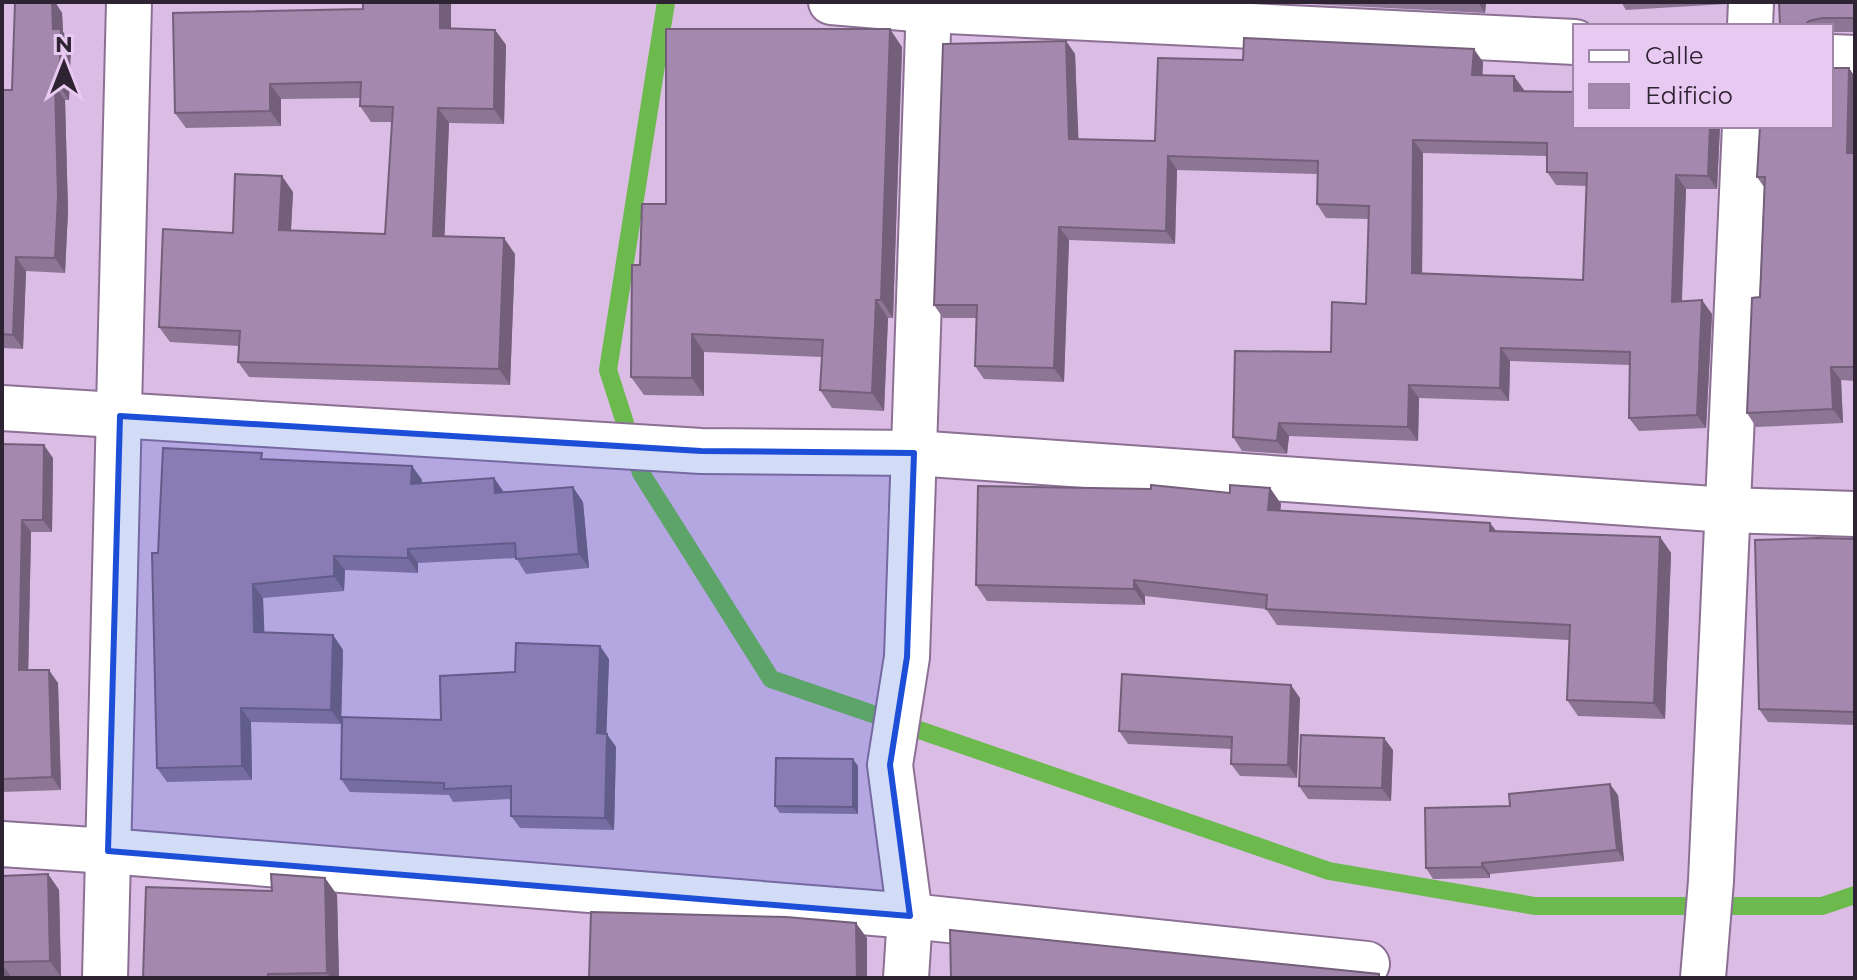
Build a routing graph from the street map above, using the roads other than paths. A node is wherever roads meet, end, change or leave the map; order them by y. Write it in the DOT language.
graph roads {
  1 [pos="129,2"];
  2 [pos="831,2"];
  3 [pos="1751,2"];
  4 [pos="929,6"];
  5 [pos="1750,24"];
  6 [pos="1573,42"];
  7 [pos="1833,57"];
  8 [pos="1855,58"];
  9 [pos="1745,128"];
  10 [pos="2,408"];
  11 [pos="120,416"];
  12 [pos="914,453"];
  13 [pos="1727,510"];
  14 [pos="1855,514"];
  15 [pos="2,844"];
  16 [pos="108,851"];
  17 [pos="910,916"];
  18 [pos="1367,964"];
  19 [pos="105,978"];
  20 [pos="906,978"];
  21 [pos="1703,978"];
  1 -- 11 [label="street"];
  2 -- 4 [label="street"];
  3 -- 5 [label="street"];
  4 -- 6 [label="street"];
  4 -- 12 [label="street"];
  7 -- 8 [label="street"];
  9 -- 13 [label="street"];
  10 -- 11 [label="street"];
  11 -- 12 [label="street"];
  11 -- 16 [label="street"];
  12 -- 13 [label="street"];
  12 -- 17 [label="street"];
  13 -- 14 [label="street"];
  13 -- 21 [label="street"];
  15 -- 16 [label="street"];
  16 -- 17 [label="street"];
  16 -- 19 [label="street"];
  17 -- 18 [label="street"];
  17 -- 20 [label="street"];
}
